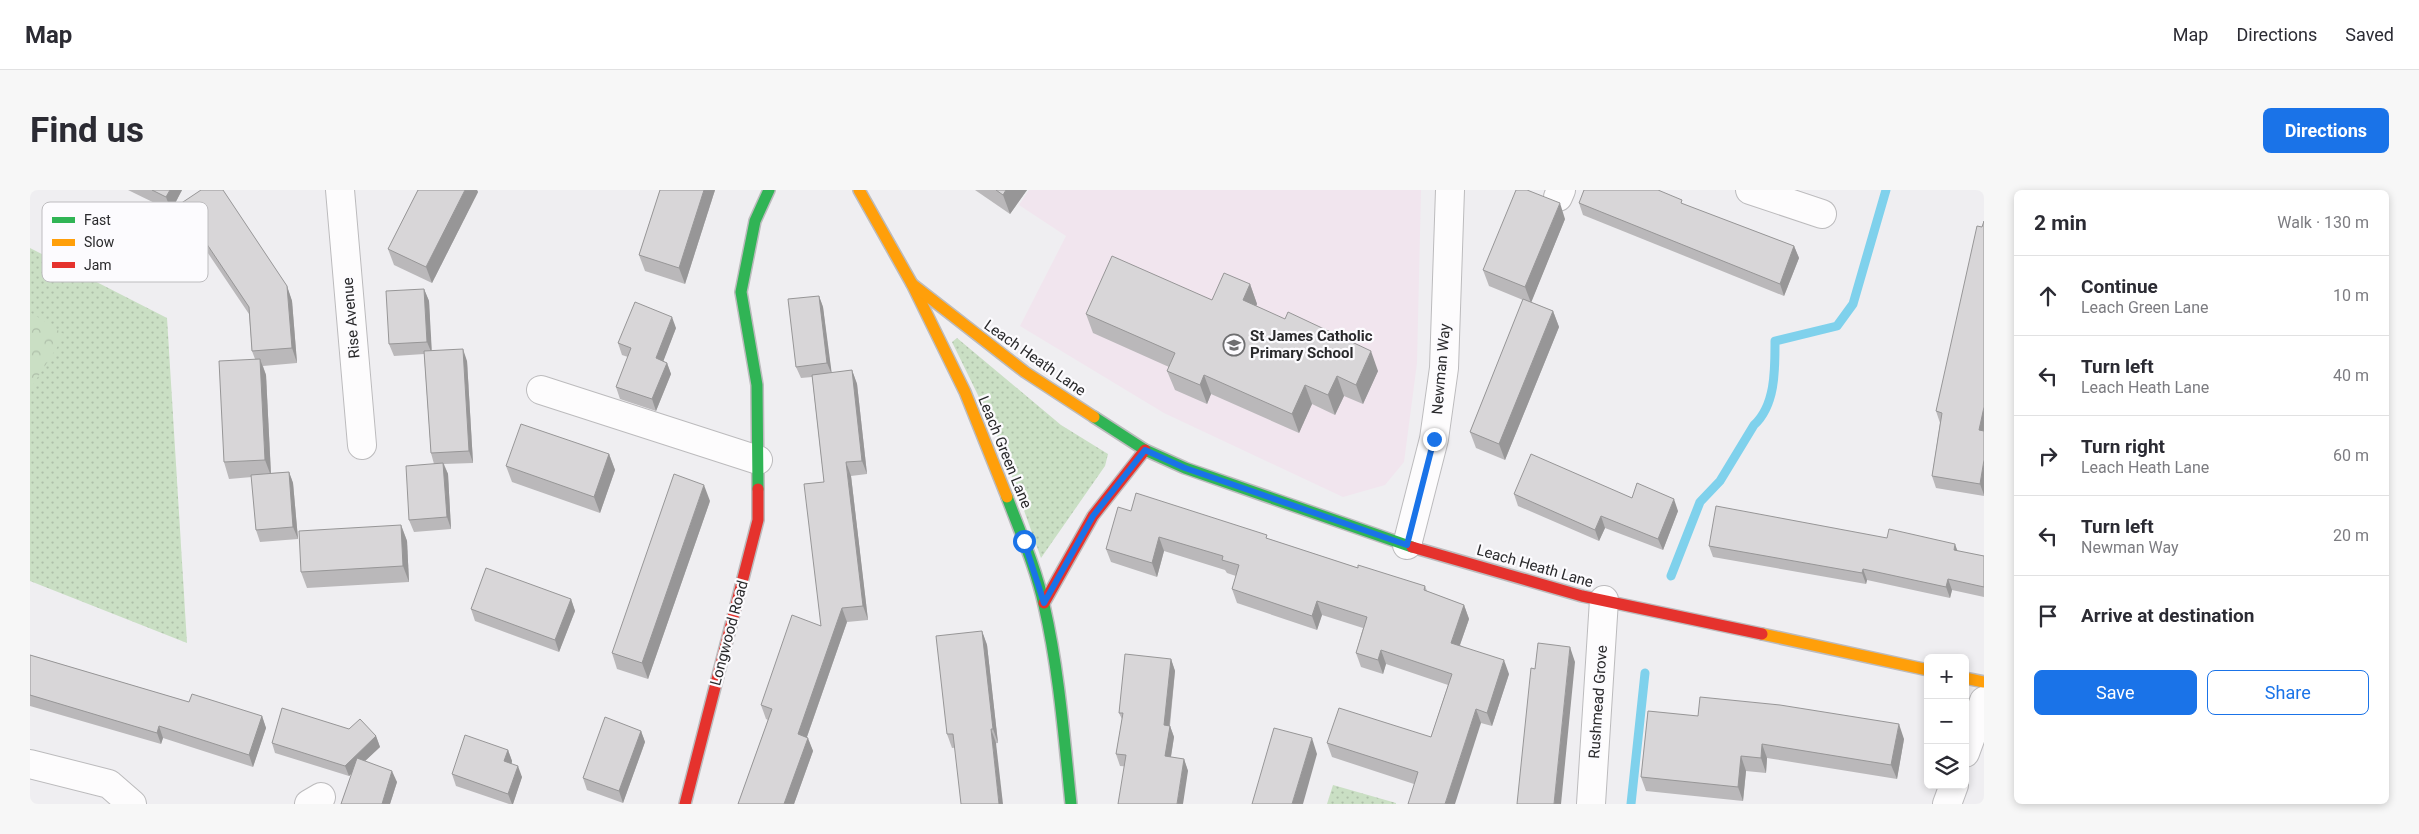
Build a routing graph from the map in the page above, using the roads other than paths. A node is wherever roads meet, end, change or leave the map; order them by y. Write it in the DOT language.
graph roads {
  1 [pos="340,190"];
  2 [pos="769,190"];
  3 [pos="859,190"];
  4 [pos="1450,190"];
  5 [pos="1750,190"];
  6 [pos="1822,214"];
  7 [pos="912,284"];
  8 [pos="542,390"];
  9 [pos="362,445"];
  10 [pos="1145,450"];
  11 [pos="758,460"];
  12 [pos="1407,545"];
  13 [pos="1604,600"];
  14 [pos="1044,603"];
  15 [pos="1924,669"];
  16 [pos="1969,679"];
  17 [pos="1984,682"];
  18 [pos="1984,701"];
  19 [pos="1968,744"];
  20 [pos="30,764"];
  21 [pos="1953,789"];
  22 [pos="132,804"];
  23 [pos="685,804"];
  24 [pos="1071,804"];
  25 [pos="1591,804"];
  26 [pos="1947,804"];
  1 -- 9 [label="street, Rise Avenue"];
  2 -- 11 [label="street, Longwood Road"];
  3 -- 7 [label="street, Leach Green Lane"];
  4 -- 12 [label="street, Newman Way"];
  5 -- 6 [label="street"];
  7 -- 10 [label="street, Leach Heath Lane"];
  7 -- 14 [label="street, Leach Green Lane"];
  8 -- 11 [label="street"];
  10 -- 12 [label="street, Leach Heath Lane"];
  10 -- 14 [label="street"];
  11 -- 23 [label="street, Longwood Road"];
  12 -- 13 [label="street, Leach Heath Lane"];
  13 -- 15 [label="street, Leach Heath Lane"];
  13 -- 25 [label="street, Rushmead Grove"];
  14 -- 24 [label="street, Leach Green Lane"];
  16 -- 17 [label="street"];
  18 -- 19 [label="street"];
  20 -- 22 [label="street"];
  21 -- 26 [label="street"];
}
